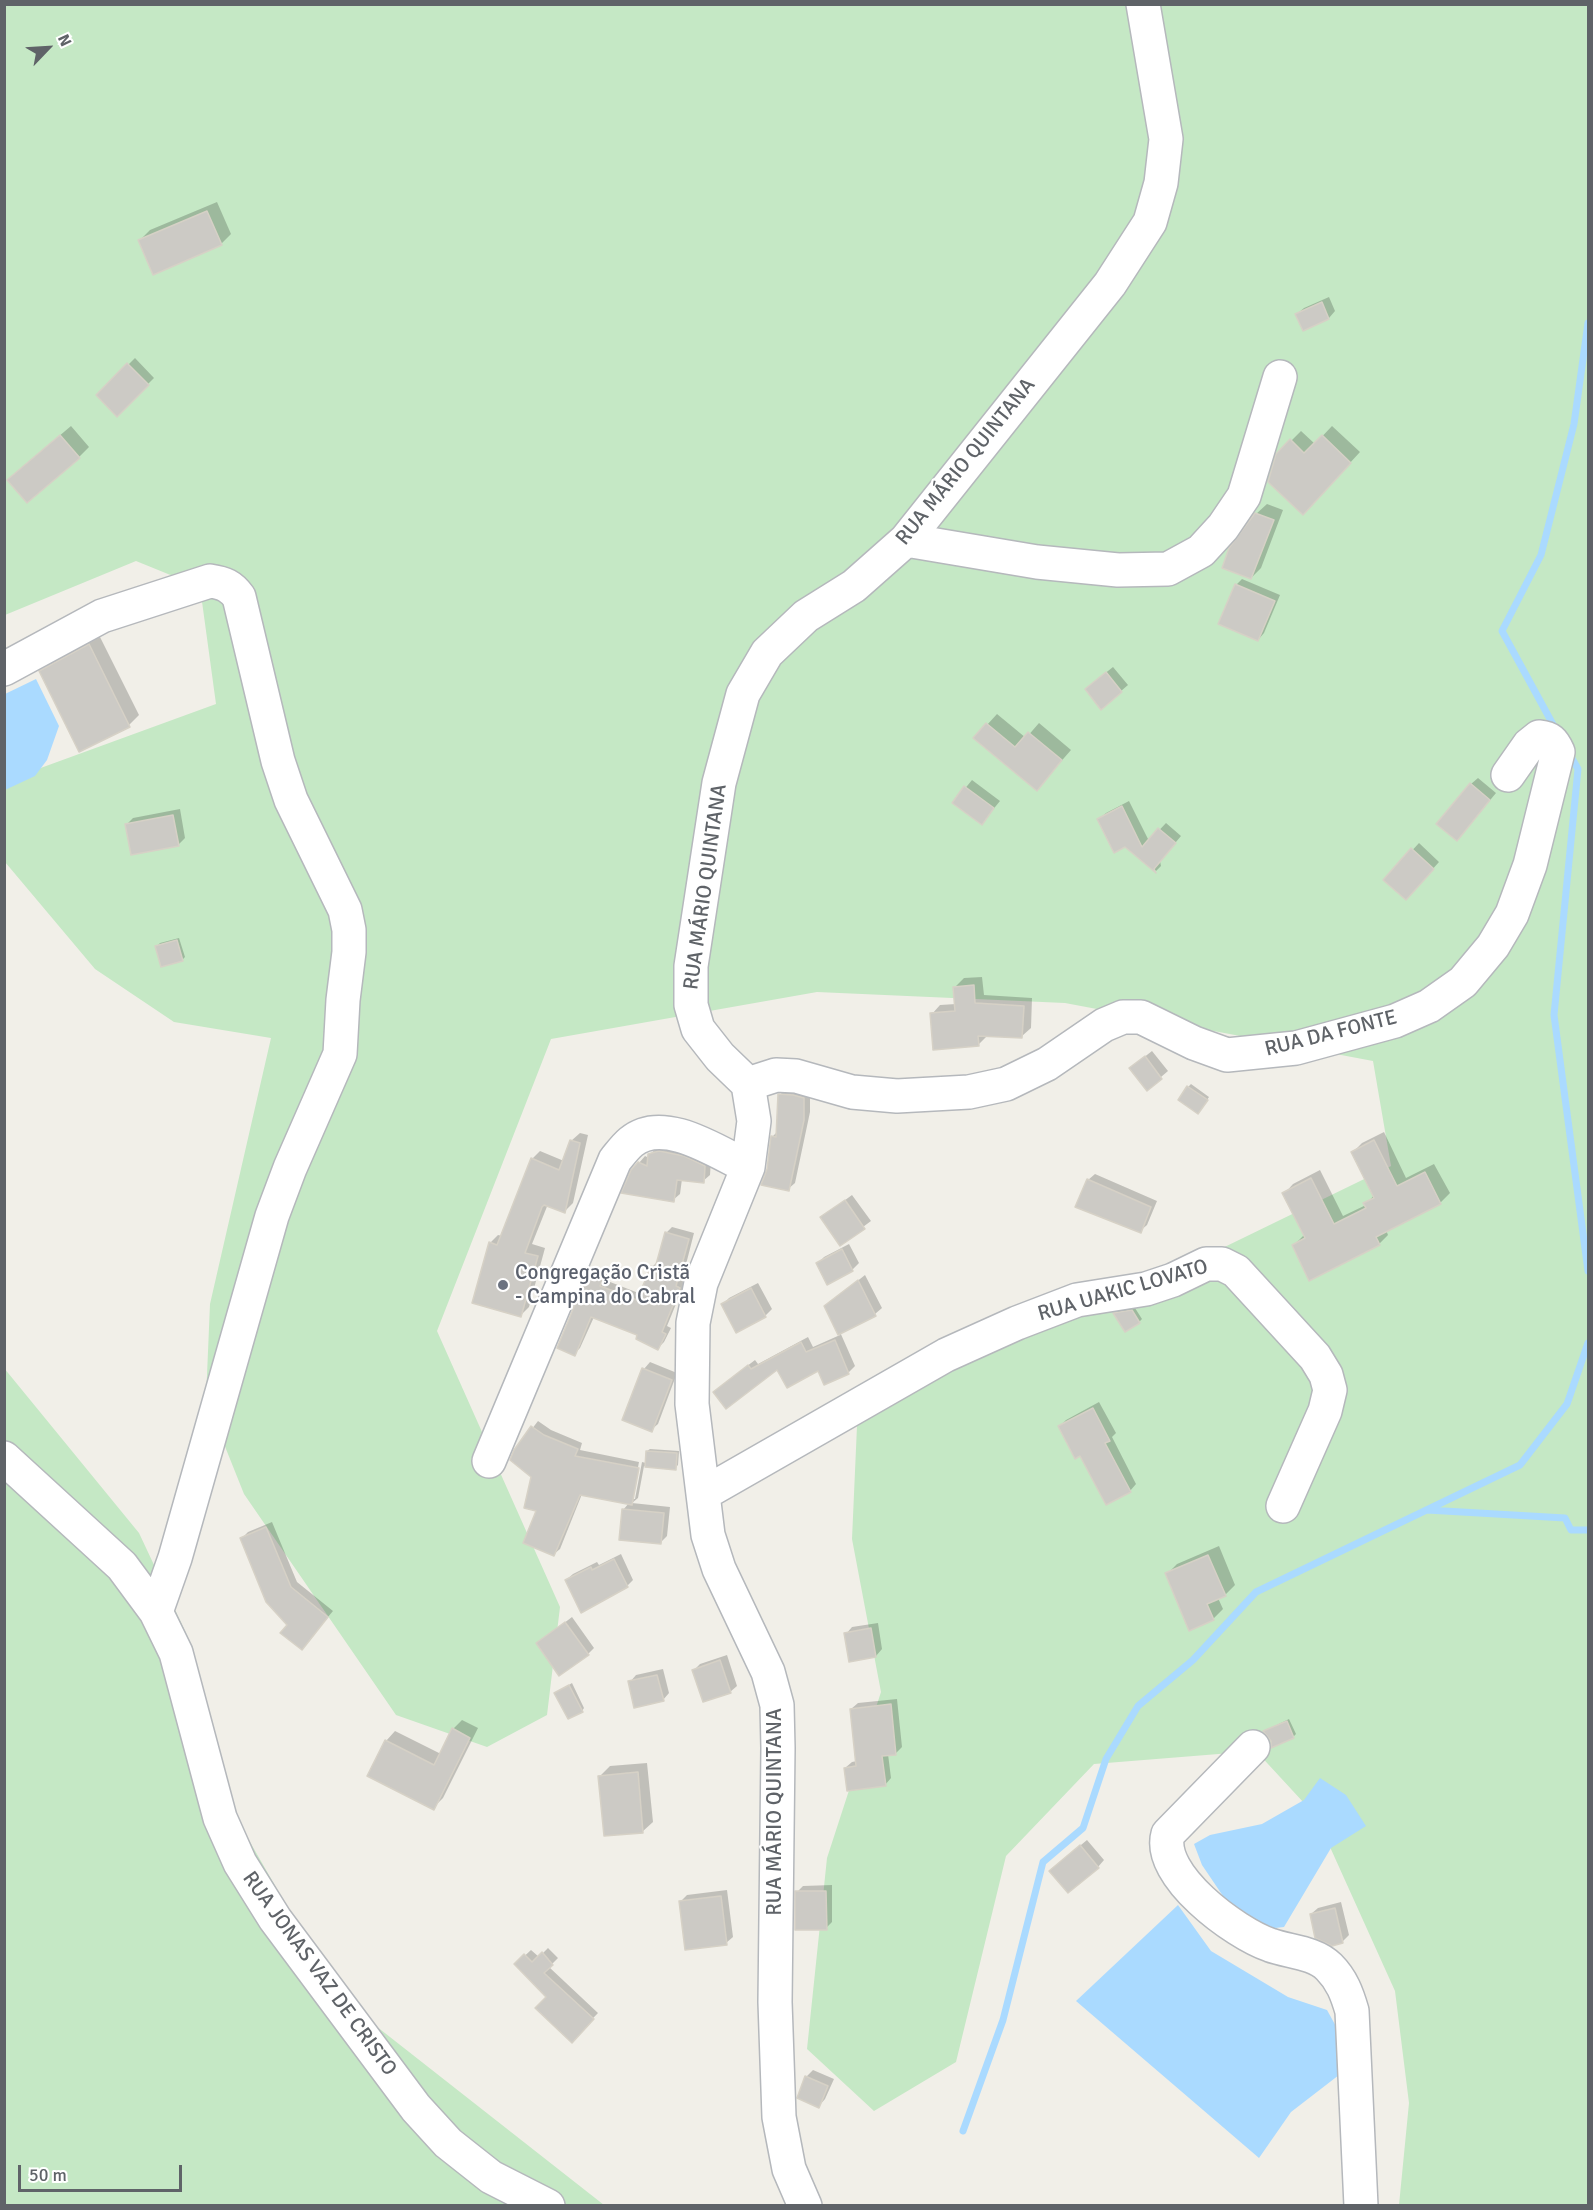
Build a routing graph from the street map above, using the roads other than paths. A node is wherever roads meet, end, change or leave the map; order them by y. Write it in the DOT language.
graph roads {
  1 [pos="1143,4"];
  2 [pos="1280,376"];
  3 [pos="906,540"];
  4 [pos="4,669"];
  5 [pos="1508,775"];
  6 [pos="748,1083"];
  7 [pos="748,1167"];
  8 [pos="4,1458"];
  9 [pos="489,1461"];
  10 [pos="703,1494"];
  11 [pos="1283,1506"];
  12 [pos="156,1612"];
  13 [pos="1253,1747"];
  14 [pos="548,2205"];
  15 [pos="805,2205"];
  16 [pos="1360,2205"];
  1 -- 3 [label="street, RUA MÁRIO QUINTANA"];
  2 -- 3 [label="street"];
  3 -- 6 [label="street, RUA MÁRIO QUINTANA"];
  4 -- 12 [label="street"];
  5 -- 6 [label="street, RUA DA FONTE"];
  6 -- 7 [label="street, RUA MÁRIO QUINTANA"];
  7 -- 9 [label="street"];
  7 -- 10 [label="street, RUA MÁRIO QUINTANA"];
  8 -- 12 [label="street, RUA JONAS VAZ DE CRISTO"];
  10 -- 11 [label="street, RUA UAKIC LOVATO"];
  10 -- 15 [label="street, RUA MÁRIO QUINTANA"];
  12 -- 14 [label="street, RUA JONAS VAZ DE CRISTO"];
  13 -- 16 [label="street"];
}
